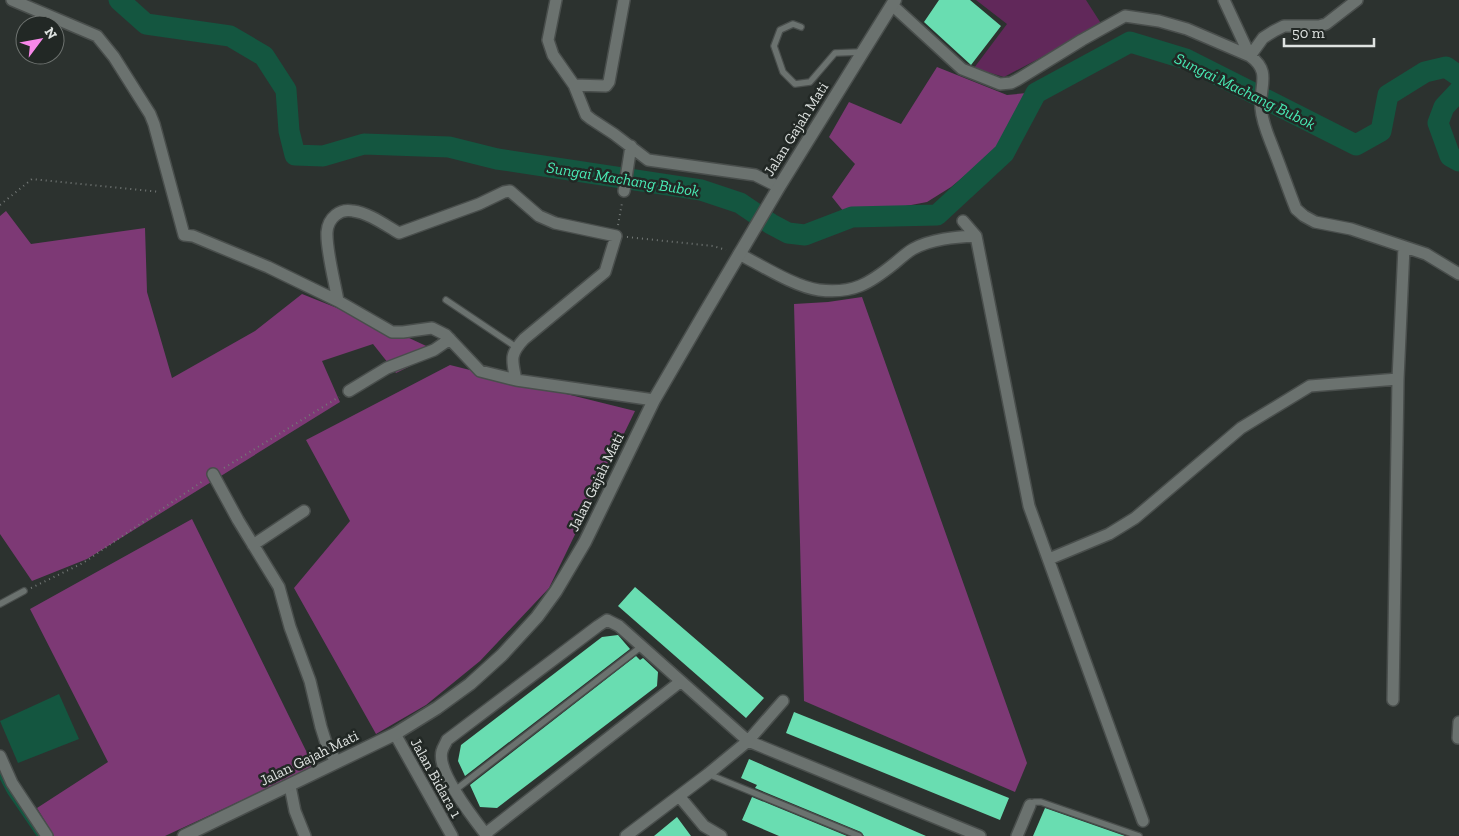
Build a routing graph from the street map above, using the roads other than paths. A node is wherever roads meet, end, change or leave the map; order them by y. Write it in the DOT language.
graph roads {
  1 [pos="12,0"];
  2 [pos="556,0"];
  3 [pos="624,0"];
  4 [pos="1224,0"];
  5 [pos="1357,0"];
  6 [pos="894,3"];
  7 [pos="800,27"];
  8 [pos="863,52"];
  9 [pos="1250,56"];
  10 [pos="574,85"];
  11 [pos="631,146"];
  12 [pos="779,187"];
  13 [pos="624,191"];
  14 [pos="963,221"];
  15 [pos="976,236"];
  16 [pos="1404,247"];
  17 [pos="739,254"];
  18 [pos="1459,274"];
  19 [pos="446,300"];
  20 [pos="338,301"];
  21 [pos="450,339"];
  22 [pos="516,348"];
  23 [pos="1398,379"];
  24 [pos="516,380"];
  25 [pos="349,391"];
  26 [pos="654,400"];
  27 [pos="213,474"];
  28 [pos="304,511"];
  29 [pos="253,545"];
  30 [pos="1049,559"];
  31 [pos="24,592"];
  32 [pos="0,604"];
  33 [pos="642,646"];
  34 [pos="680,682"];
  35 [pos="1393,700"];
  36 [pos="783,701"];
  37 [pos="1459,722"];
  38 [pos="395,734"];
  39 [pos="1458,738"];
  40 [pos="748,741"];
  41 [pos="0,756"];
  42 [pos="337,762"];
  43 [pos="708,774"];
  44 [pos="290,786"];
  45 [pos="454,791"];
  46 [pos="680,796"];
  47 [pos="1030,805"];
  48 [pos="1143,821"];
  49 [pos="486,835"];
  50 [pos="714,835"];
  51 [pos="47,836"];
  52 [pos="184,836"];
  53 [pos="305,836"];
  54 [pos="452,836"];
  55 [pos="626,836"];
  56 [pos="859,836"];
  57 [pos="980,836"];
  58 [pos="1017,836"];
  59 [pos="1138,836"];
  1 -- 20 [label="street"];
  2 -- 10 [label="street"];
  3 -- 10 [label="street"];
  4 -- 9 [label="street"];
  5 -- 9 [label="street"];
  6 -- 8 [label="main road, Jalan Gajah Mati"];
  6 -- 9 [label="street"];
  7 -- 8 [label="lane"];
  8 -- 12 [label="main road, Jalan Gajah Mati"];
  9 -- 16 [label="street"];
  10 -- 11 [label="street"];
  11 -- 12 [label="street"];
  11 -- 13 [label="street"];
  12 -- 17 [label="main road, Jalan Gajah Mati"];
  14 -- 15 [label="street"];
  15 -- 17 [label="street"];
  15 -- 30 [label="street"];
  16 -- 18 [label="street"];
  16 -- 23 [label="street"];
  17 -- 26 [label="main road, Jalan Gajah Mati"];
  19 -- 22 [label="lane"];
  20 -- 21 [label="street"];
  20 -- 22 [label="street"];
  21 -- 24 [label="street"];
  21 -- 25 [label="street"];
  22 -- 24 [label="street"];
  23 -- 30 [label="street"];
  23 -- 35 [label="street"];
  24 -- 26 [label="street"];
  26 -- 38 [label="main road, Jalan Gajah Mati"];
  27 -- 29 [label="street"];
  28 -- 29 [label="street"];
  29 -- 42 [label="street"];
  30 -- 48 [label="street"];
  31 -- 32 [label="lane"];
  33 -- 34 [label="street"];
  33 -- 45 [label="lane"];
  33 -- 45 [label="street"];
  34 -- 40 [label="street"];
  34 -- 49 [label="street"];
  36 -- 40 [label="street"];
  37 -- 39 [label="street"];
  38 -- 42 [label="main road, Jalan Gajah Mati"];
  38 -- 54 [label="street, Jalan Bidara 1"];
  40 -- 43 [label="street"];
  40 -- 57 [label="street"];
  41 -- 51 [label="street"];
  42 -- 44 [label="main road, Jalan Gajah Mati"];
  43 -- 46 [label="street"];
  43 -- 56 [label="lane"];
  44 -- 52 [label="main road, Jalan Gajah Mati"];
  44 -- 53 [label="street"];
  45 -- 49 [label="street"];
  46 -- 50 [label="street"];
  46 -- 55 [label="street"];
  47 -- 58 [label="street"];
  47 -- 59 [label="lane"];
}
